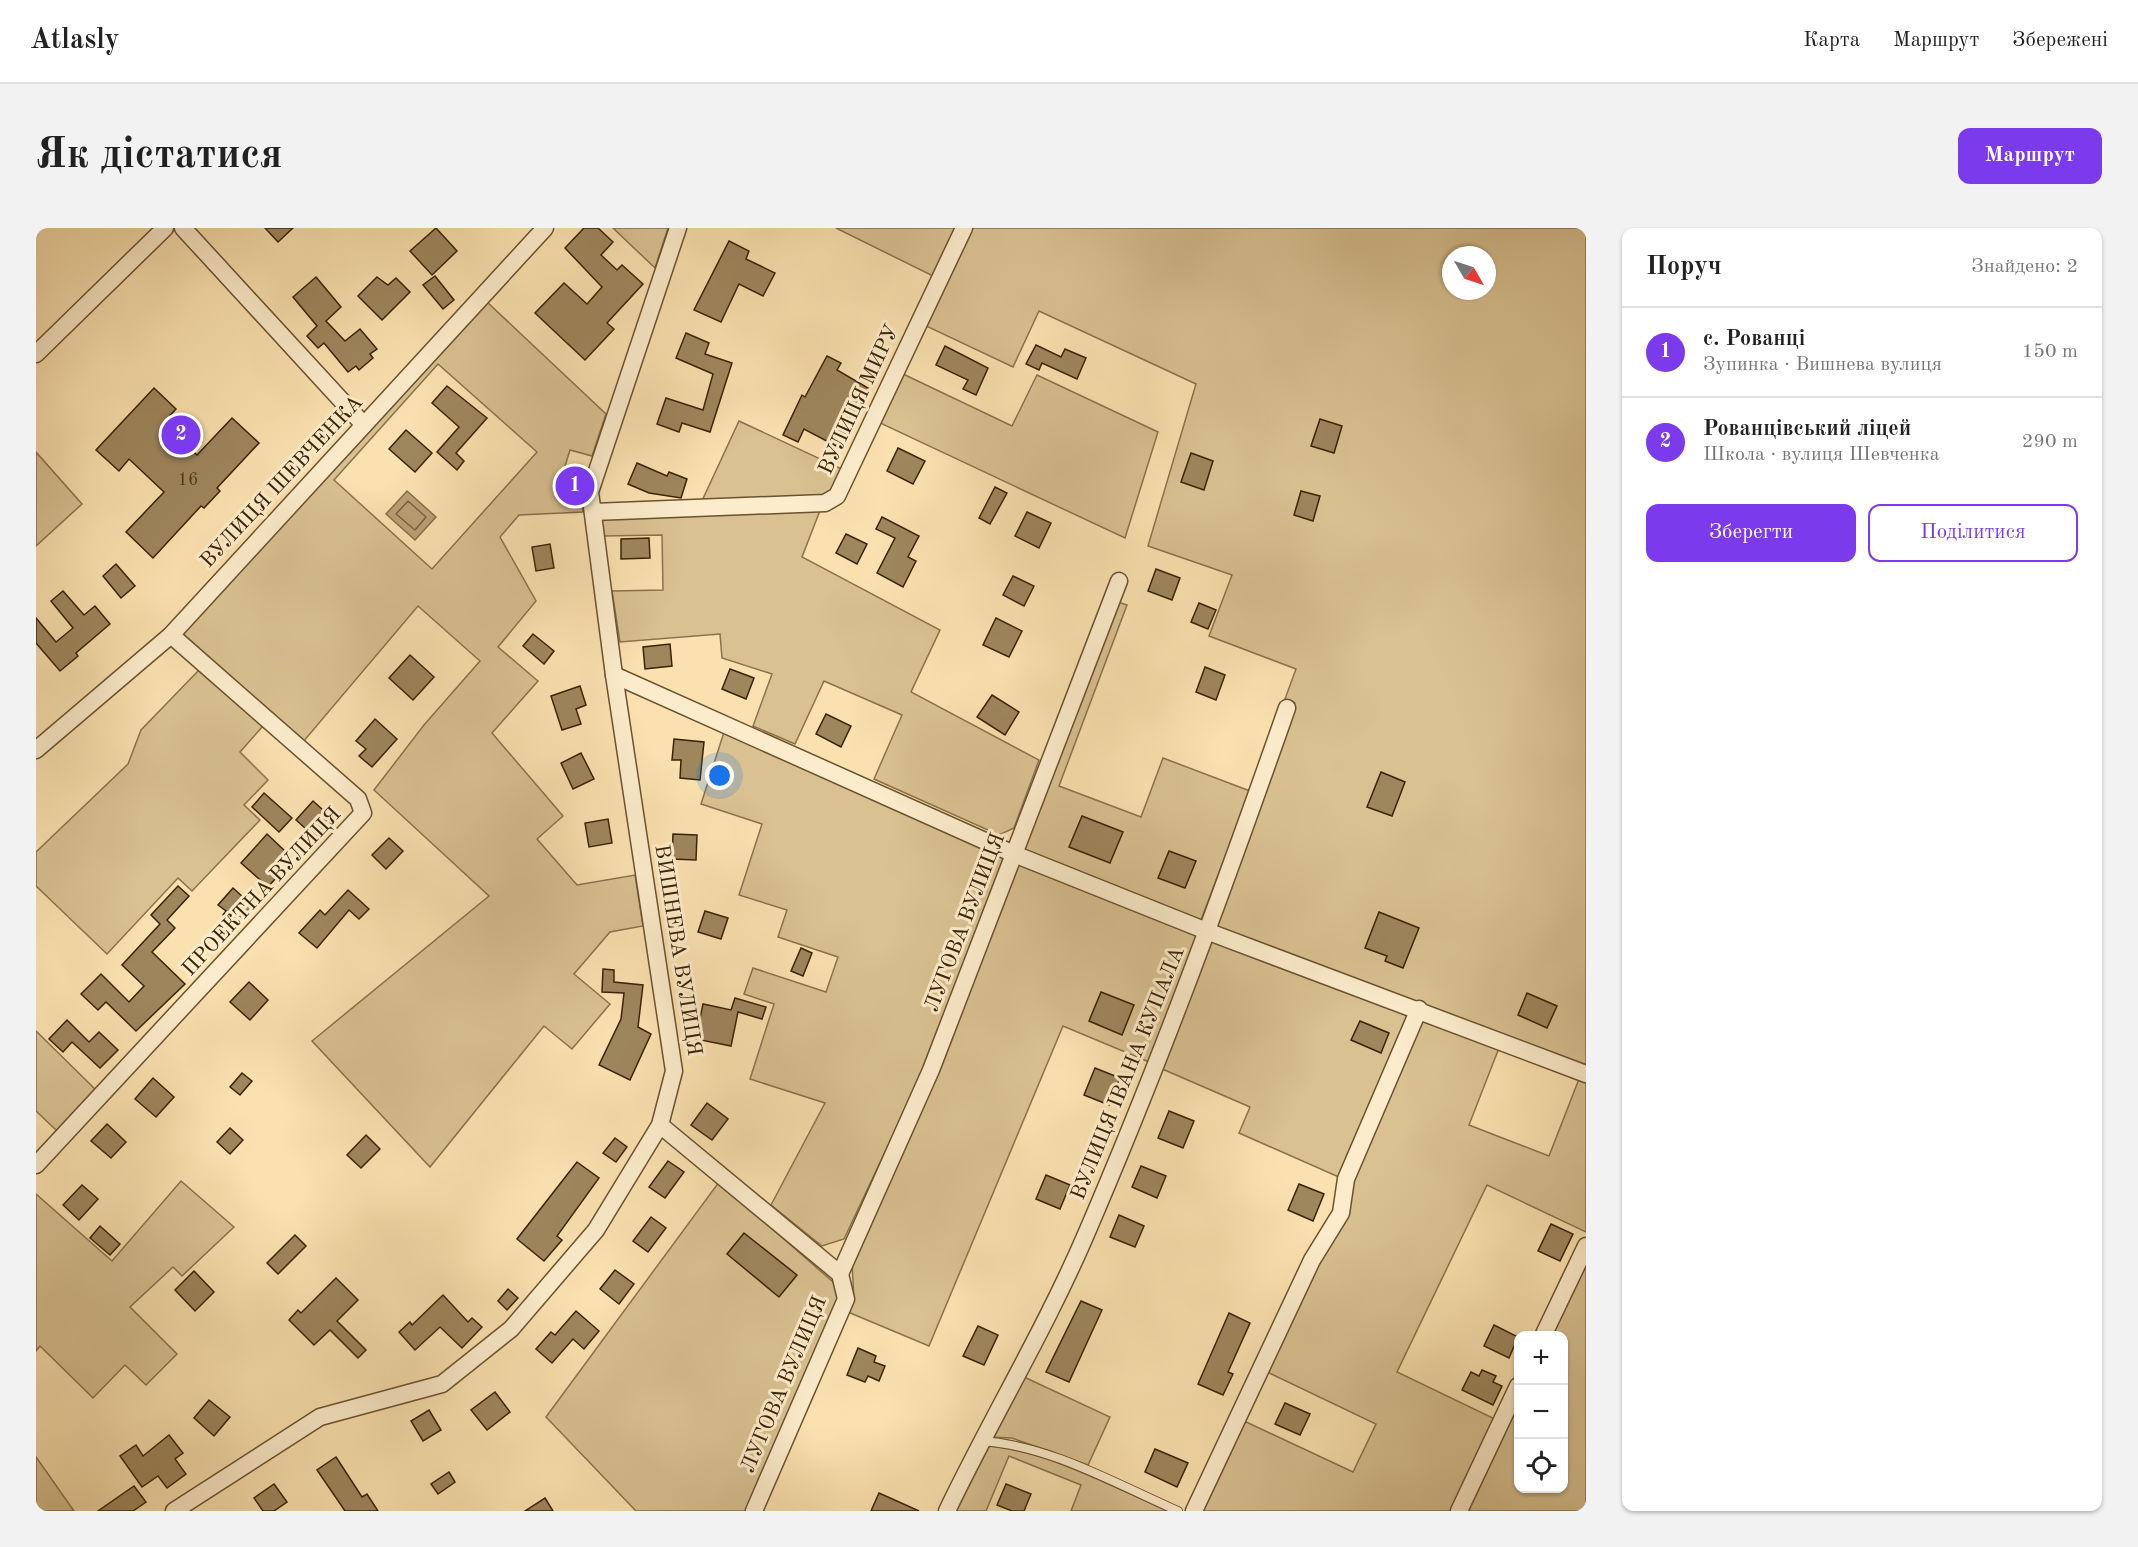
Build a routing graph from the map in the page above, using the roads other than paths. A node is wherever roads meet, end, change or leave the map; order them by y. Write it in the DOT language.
graph roads {
  1 [pos="165,228"];
  2 [pos="183,228"];
  3 [pos="545,228"];
  4 [pos="678,228"];
  5 [pos="964,228"];
  6 [pos="36,354"];
  7 [pos="364,425"];
  8 [pos="592,512"];
  9 [pos="1119,581"];
  10 [pos="171,635"];
  11 [pos="614,675"];
  12 [pos="1287,708"];
  13 [pos="36,750"];
  14 [pos="1014,854"];
  15 [pos="1209,932"];
  16 [pos="1419,1009"];
  17 [pos="1586,1074"];
  18 [pos="660,1125"];
  19 [pos="36,1165"];
  20 [pos="1586,1246"];
  21 [pos="840,1274"];
  22 [pos="1545,1331"];
  23 [pos="1514,1394"];
  24 [pos="980,1441"];
  25 [pos="174,1511"];
  26 [pos="754,1511"];
  27 [pos="947,1511"];
  28 [pos="1179,1511"];
  29 [pos="1194,1511"];
  30 [pos="1459,1511"];
  1 -- 6 [label="street"];
  2 -- 7 [label="street"];
  3 -- 7 [label="street, ВУЛИЦЯ ШЕВЧЕНКА"];
  4 -- 8 [label="street, ВИШНЕВА ВУЛИЦЯ"];
  5 -- 8 [label="street, ВУЛИЦЯ МИРУ"];
  7 -- 10 [label="street, ВУЛИЦЯ ШЕВЧЕНКА"];
  8 -- 11 [label="street, ВИШНЕВА ВУЛИЦЯ"];
  9 -- 14 [label="street, ЛУГОВА ВУЛИЦЯ"];
  10 -- 13 [label="street, ВУЛИЦЯ ШЕВЧЕНКА"];
  10 -- 19 [label="street, ПРОЕКТНА ВУЛИЦЯ"];
  11 -- 14 [label="street"];
  11 -- 18 [label="street, ВИШНЕВА ВУЛИЦЯ"];
  12 -- 15 [label="street, ВУЛИЦЯ ІВАНА КУПАЛА"];
  14 -- 15 [label="street"];
  14 -- 21 [label="street, ЛУГОВА ВУЛИЦЯ"];
  15 -- 16 [label="street"];
  15 -- 24 [label="street, ВУЛИЦЯ ІВАНА КУПАЛА"];
  16 -- 17 [label="street"];
  16 -- 29 [label="street"];
  18 -- 21 [label="street, ЛУГОВА ВУЛИЦЯ"];
  18 -- 25 [label="street, ВИШНЕВА ВУЛИЦЯ"];
  20 -- 22 [label="street"];
  21 -- 26 [label="street, ЛУГОВА ВУЛИЦЯ"];
  23 -- 30 [label="street"];
  24 -- 27 [label="street, ВУЛИЦЯ ІВАНА КУПАЛА"];
  24 -- 28 [label="lane"];
}
